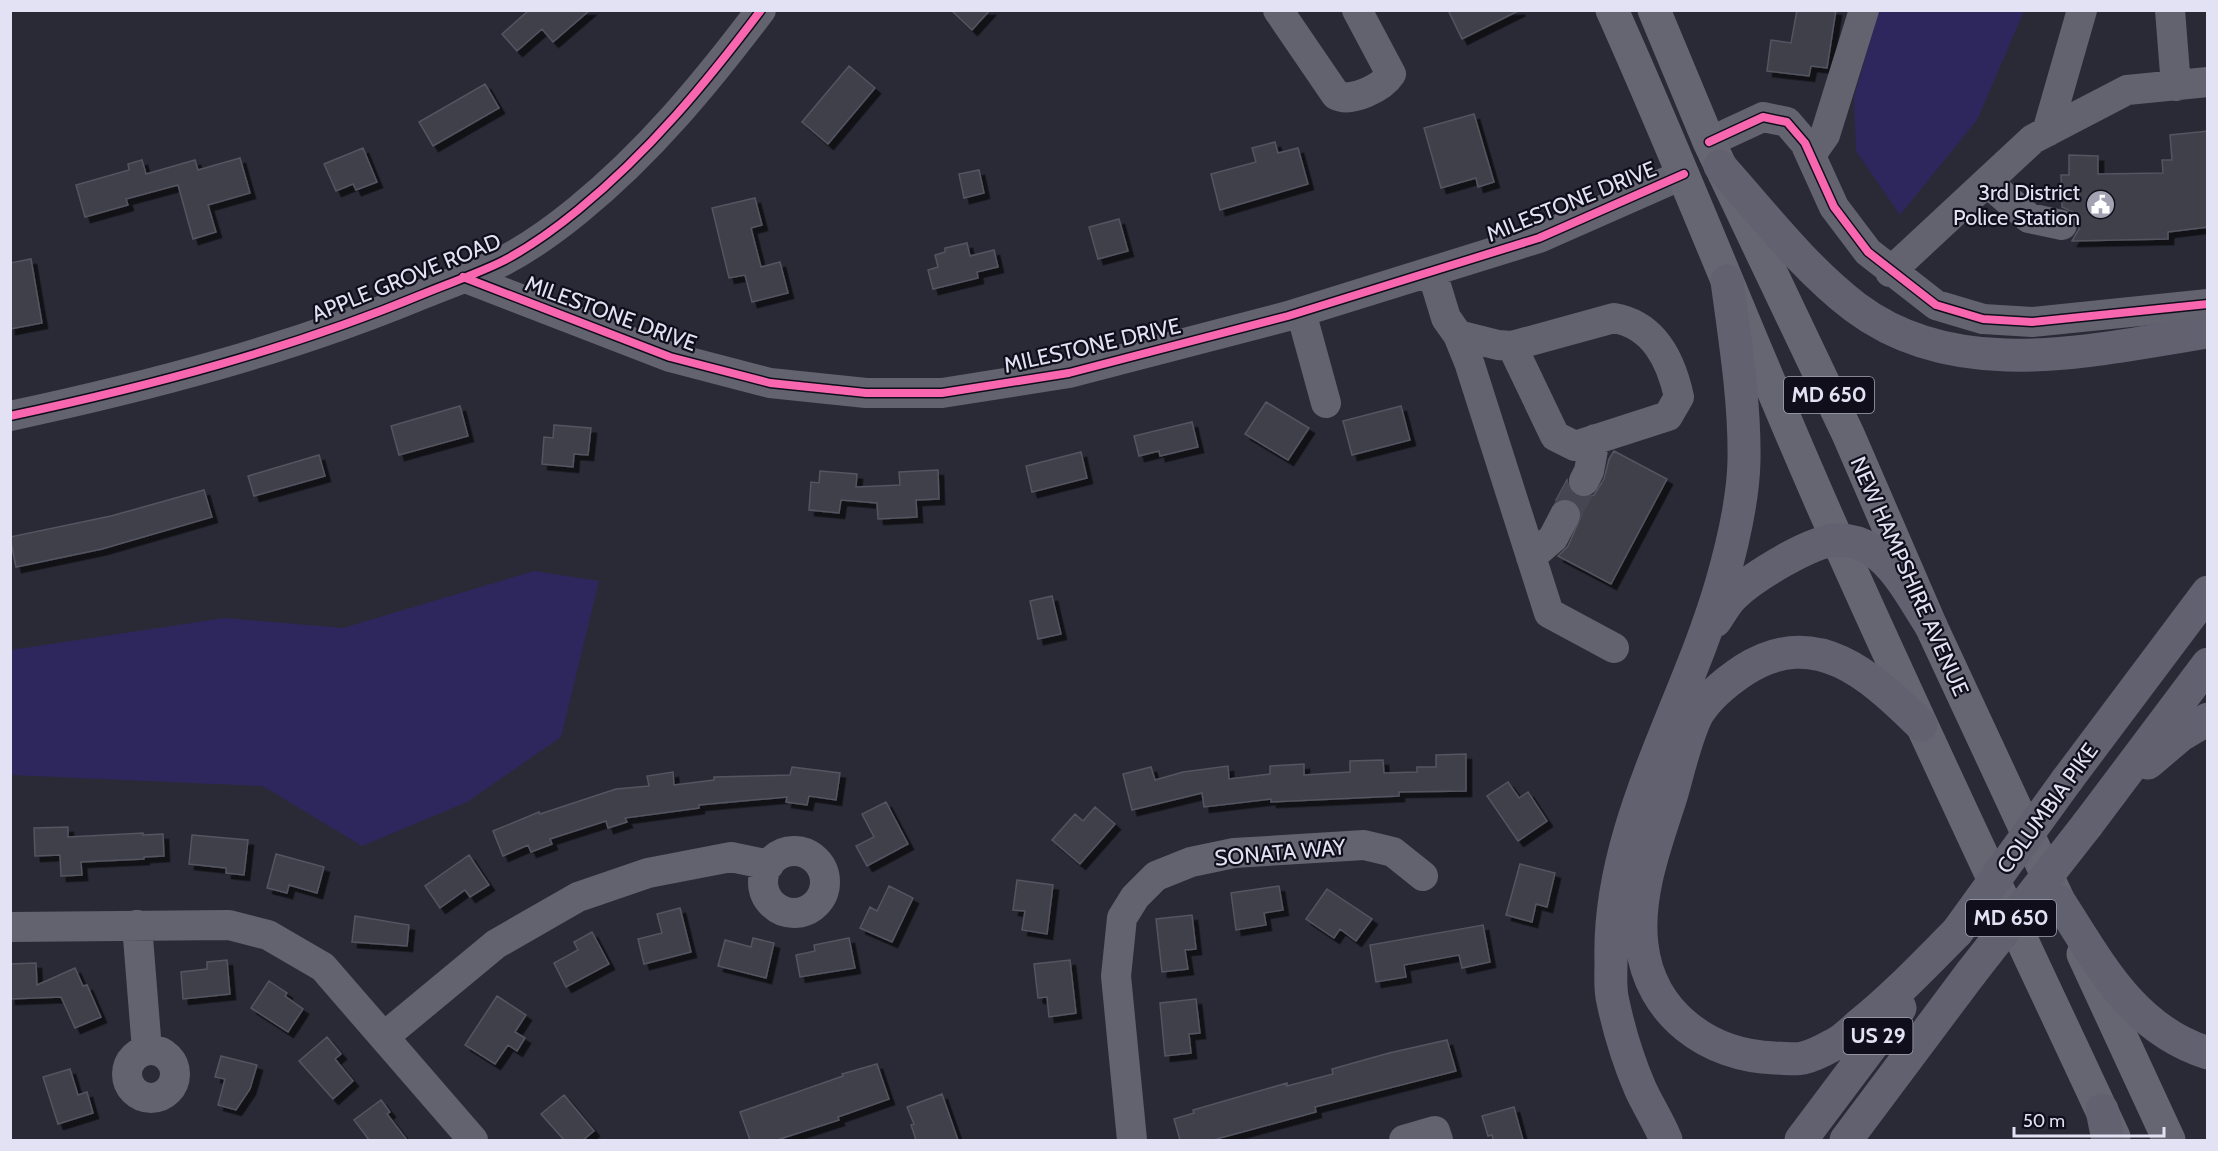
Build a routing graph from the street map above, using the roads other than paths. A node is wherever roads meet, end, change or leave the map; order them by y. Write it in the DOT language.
graph roads {
  1 [pos="761,10"];
  2 [pos="1278,10"];
  3 [pos="1357,10"];
  4 [pos="1612,10"];
  5 [pos="1654,10"];
  6 [pos="1864,10"];
  7 [pos="2082,10"];
  8 [pos="2170,10"];
  9 [pos="1632,55"];
  10 [pos="2208,82"];
  11 [pos="2176,86"];
  12 [pos="2047,132"];
  13 [pos="1715,154"];
  14 [pos="1811,155"];
  15 [pos="1684,174"];
  16 [pos="1987,182"];
  17 [pos="2062,225"];
  18 [pos="1432,272"];
  19 [pos="1890,272"];
  20 [pos="463,278"];
  21 [pos="1727,281"];
  22 [pos="2208,304"];
  23 [pos="1301,312"];
  24 [pos="2208,332"];
  25 [pos="1458,335"];
  26 [pos="1512,346"];
  27 [pos="1808,352"];
  28 [pos="1326,403"];
  29 [pos="10,416"];
  30 [pos="1595,439"];
  31 [pos="1584,481"];
  32 [pos="1565,515"];
  33 [pos="1837,540"];
  34 [pos="1531,557"];
  35 [pos="2208,592"];
  36 [pos="1931,626"];
  37 [pos="1700,642"];
  38 [pos="1614,648"];
  39 [pos="2208,663"];
  40 [pos="2208,719"];
  41 [pos="1921,725"];
  42 [pos="2108,797"];
  43 [pos="768,865"];
  44 [pos="1423,876"];
  45 [pos="2059,901"];
  46 [pos="137,925"];
  47 [pos="10,927"];
  48 [pos="1957,932"];
  49 [pos="1971,973"];
  50 [pos="385,1036"];
  51 [pos="147,1050"];
  52 [pos="2208,1053"];
  53 [pos="2105,1125"];
  54 [pos="473,1140"];
  55 [pos="1132,1140"];
  56 [pos="1404,1140"];
  57 [pos="1438,1140"];
  58 [pos="1666,1140"];
  59 [pos="1800,1140"];
  60 [pos="1846,1140"];
  61 [pos="1869,1140"];
  62 [pos="2116,1140"];
  63 [pos="2169,1140"];
  1 -- 20 [label="street, APPLE GROVE ROAD"];
  2 -- 3 [label="street"];
  4 -- 9 [label="main road, MD 650"];
  5 -- 13 [label="main road, NEW HAMPSHIRE AVENUE / MD 650"];
  6 -- 14 [label="street"];
  7 -- 12 [label="street"];
  8 -- 11 [label="street"];
  9 -- 13 [label="main road"];
  9 -- 15 [label="main road, MD 650"];
  10 -- 11 [label="street"];
  11 -- 12 [label="street"];
  12 -- 16 [label="street"];
  13 -- 14 [label="street"];
  13 -- 24 [label="highway"];
  13 -- 27 [label="main road, NEW HAMPSHIRE AVENUE / MD 650"];
  14 -- 19 [label="street"];
  15 -- 18 [label="street, MILESTONE DRIVE"];
  15 -- 21 [label="main road, MD 650"];
  15 -- 27 [label="main road"];
  16 -- 17 [label="street"];
  16 -- 19 [label="street"];
  18 -- 23 [label="street, MILESTONE DRIVE"];
  18 -- 25 [label="street"];
  19 -- 22 [label="street"];
  20 -- 23 [label="street, MILESTONE DRIVE"];
  20 -- 29 [label="street, APPLE GROVE ROAD"];
  21 -- 33 [label="main road, MD 650"];
  21 -- 37 [label="highway"];
  23 -- 28 [label="street"];
  25 -- 26 [label="street"];
  25 -- 34 [label="street"];
  26 -- 30 [label="street"];
  26 -- 30 [label="street"];
  27 -- 36 [label="main road, NEW HAMPSHIRE AVENUE / MD 650"];
  30 -- 31 [label="street"];
  32 -- 34 [label="street"];
  33 -- 36 [label="highway"];
  33 -- 37 [label="highway"];
  33 -- 41 [label="main road, MD 650"];
  34 -- 38 [label="street"];
  35 -- 48 [label="highway, COLUMBIA PIKE / US 29, bridge"];
  36 -- 45 [label="main road, NEW HAMPSHIRE AVENUE / MD 650"];
  37 -- 58 [label="highway"];
  39 -- 42 [label="highway, COLUMBIA PIKE / US 29"];
  40 -- 42 [label="highway"];
  41 -- 48 [label="highway"];
  41 -- 53 [label="main road, MD 650"];
  42 -- 49 [label="highway, COLUMBIA PIKE / US 29, bridge"];
  43 -- 50 [label="street"];
  44 -- 55 [label="street, SONATA WAY"];
  45 -- 52 [label="highway"];
  45 -- 63 [label="main road, NEW HAMPSHIRE AVENUE / MD 650"];
  46 -- 47 [label="street"];
  46 -- 50 [label="street"];
  46 -- 51 [label="street"];
  48 -- 59 [label="highway, COLUMBIA PIKE / US 29"];
  49 -- 60 [label="highway, COLUMBIA PIKE / US 29"];
  49 -- 61 [label="highway"];
  50 -- 54 [label="street"];
  53 -- 62 [label="main road, MD 650"];
  56 -- 57 [label="street"];
}
